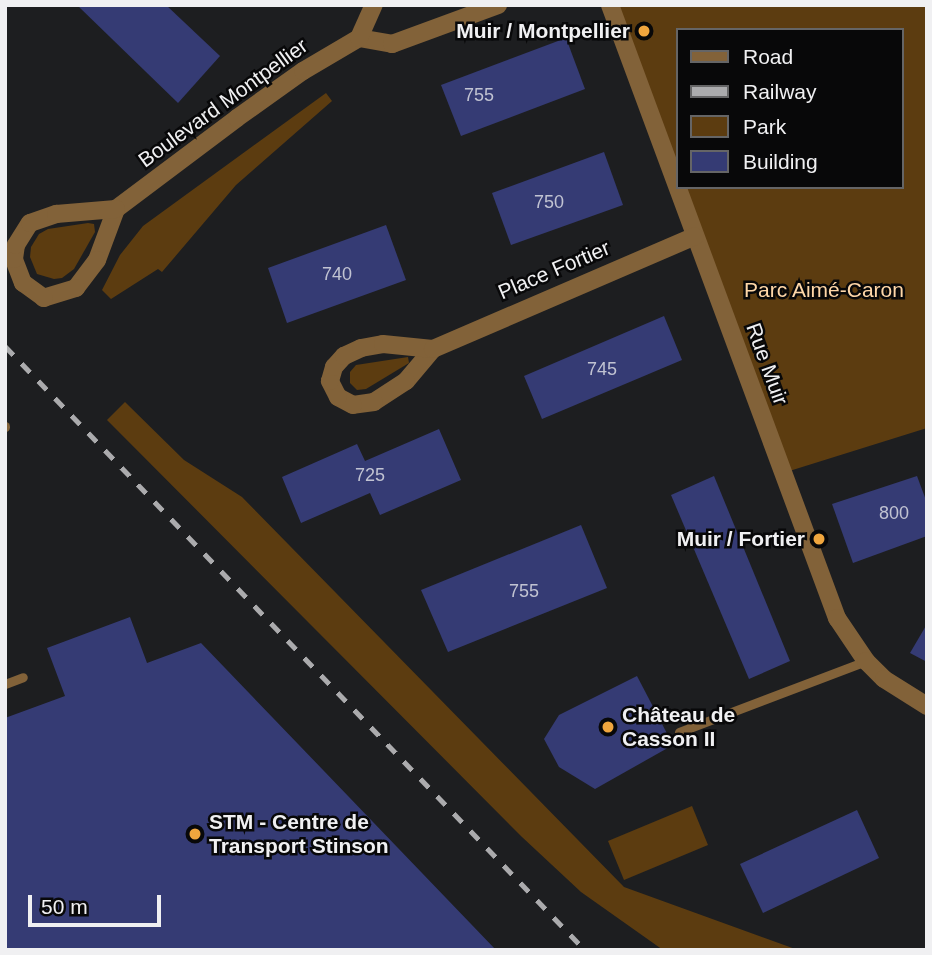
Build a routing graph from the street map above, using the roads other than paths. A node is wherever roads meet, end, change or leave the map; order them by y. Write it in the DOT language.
graph roads {
  1 [pos="374,5"];
  2 [pos="498,5"];
  3 [pos="610,5"];
  4 [pos="359,38"];
  5 [pos="676,184"];
  6 [pos="678,189"];
  7 [pos="116,209"];
  8 [pos="695,236"];
  9 [pos="433,349"];
  10 [pos="866,661"];
  11 [pos="23,677"];
  12 [pos="5,684"];
  13 [pos="927,706"];
  14 [pos="679,732"];
  1 -- 4 [label="street"];
  2 -- 4 [label="street"];
  3 -- 5 [label="street, Rue Muir"];
  4 -- 7 [label="street, Boulevard Montpellier"];
  6 -- 8 [label="street, Rue Muir"];
  7 -- 7 [label="street"];
  8 -- 9 [label="street, Place Fortier"];
  8 -- 10 [label="street, Rue Muir"];
  9 -- 9 [label="street, Place Fortier"];
  10 -- 13 [label="street, Rue Muir"];
  10 -- 14 [label="lane"];
  11 -- 12 [label="lane"];
}
